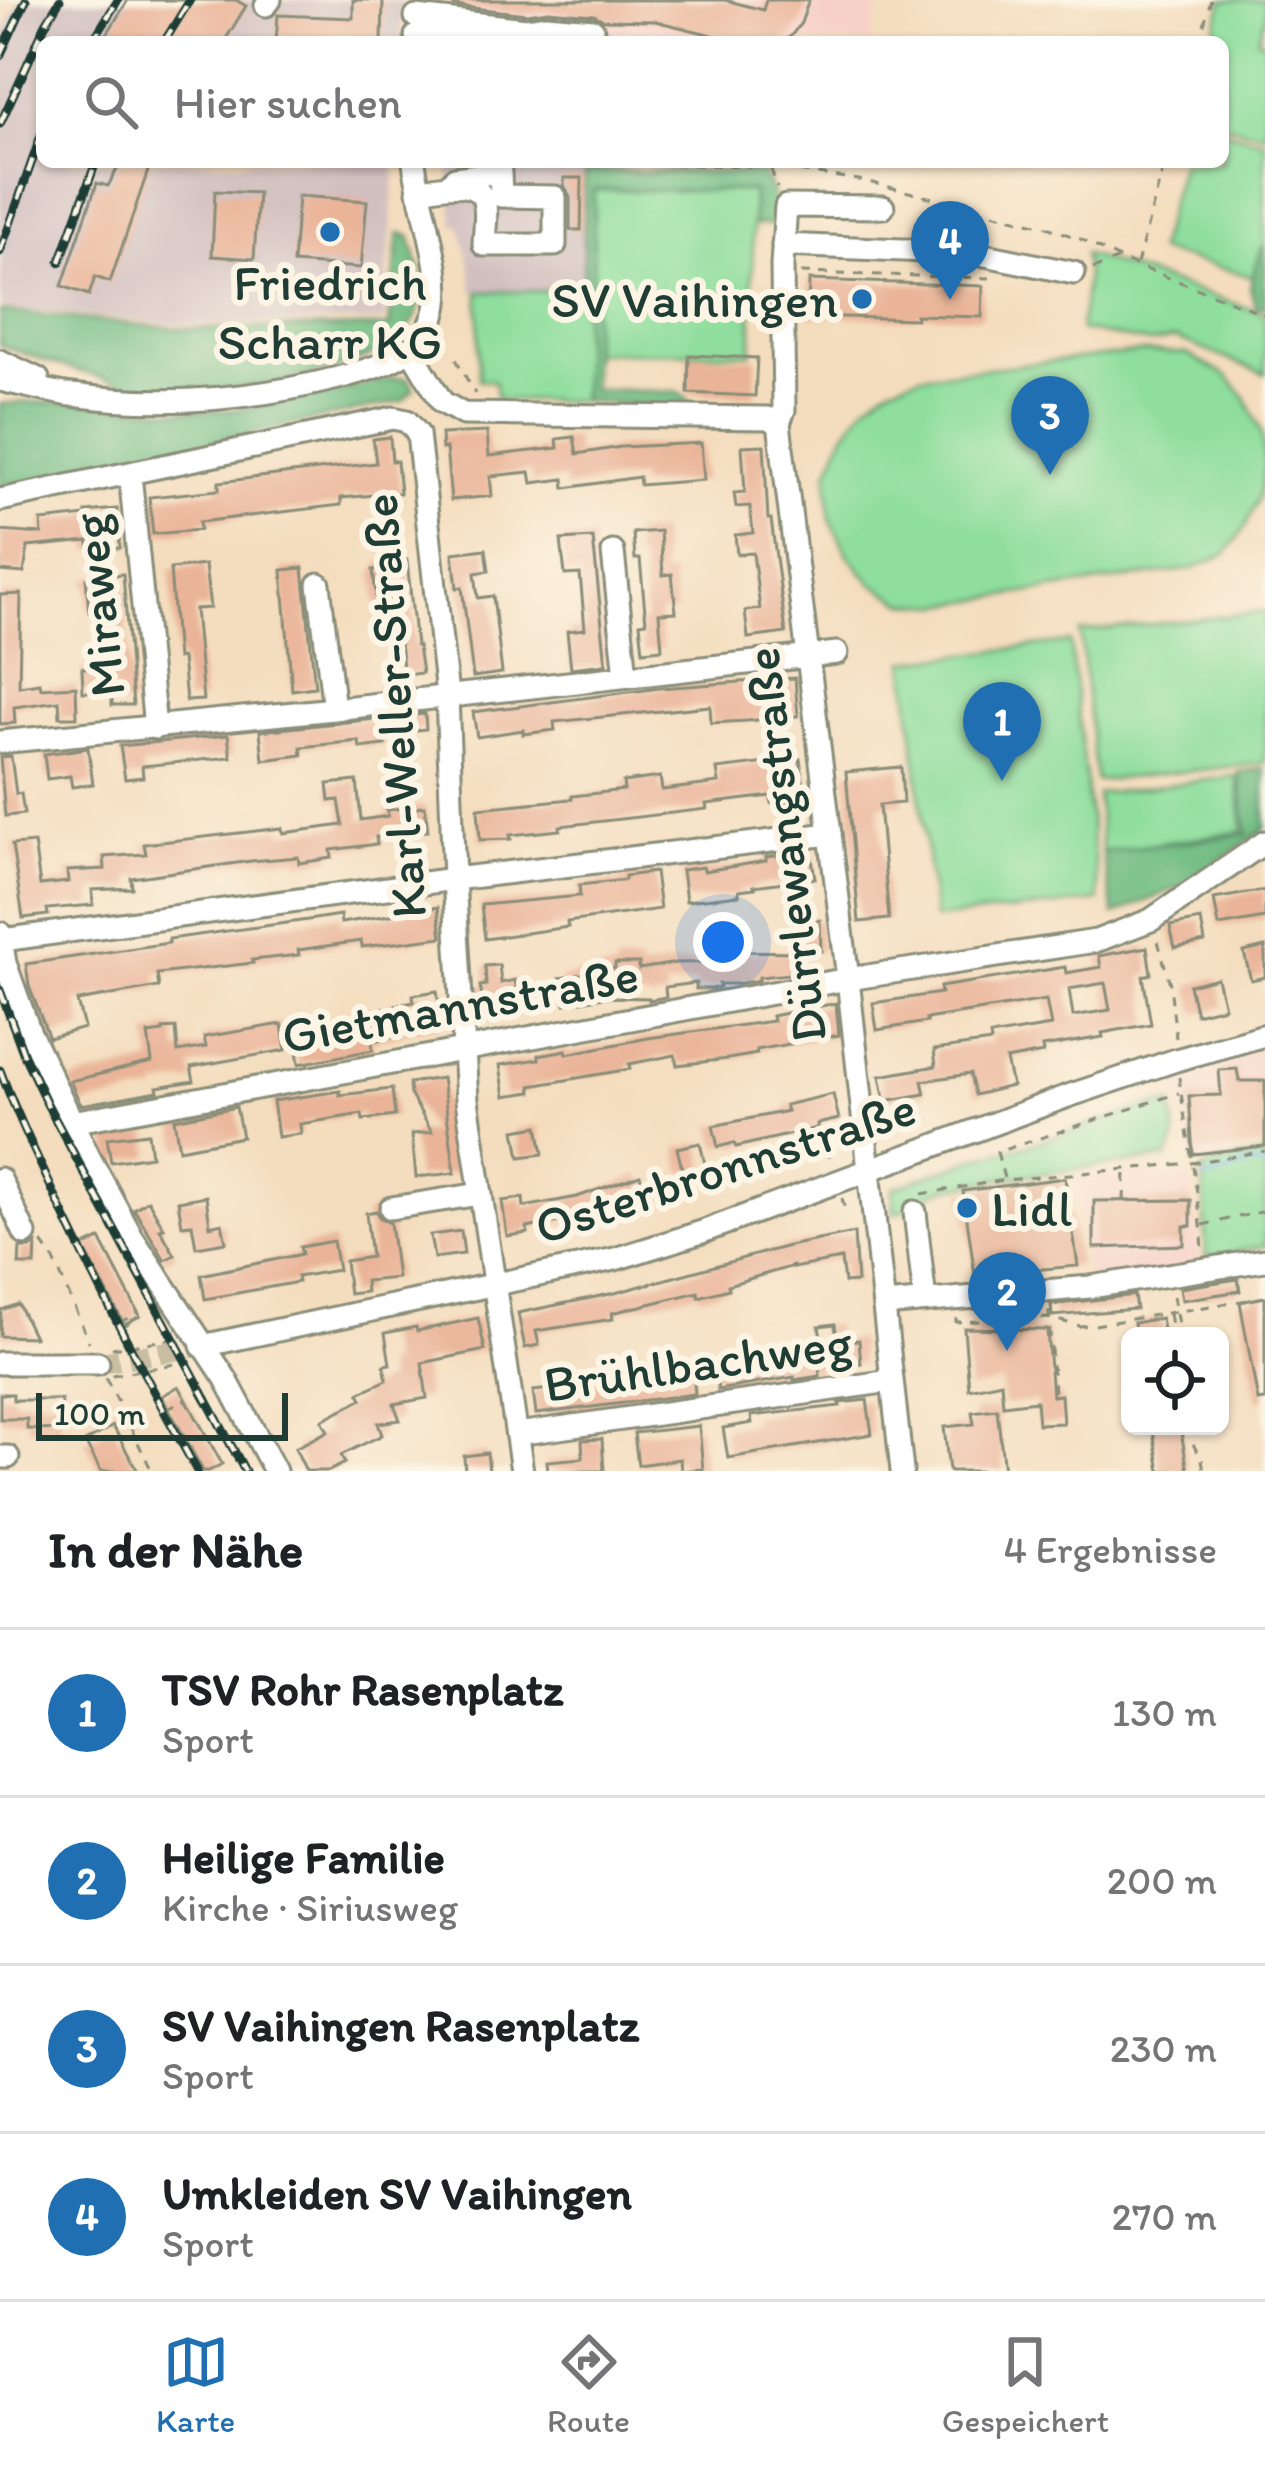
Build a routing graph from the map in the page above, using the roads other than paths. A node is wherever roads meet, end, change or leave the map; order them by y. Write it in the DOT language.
graph roads {
  1 [pos="416,24"];
  2 [pos="593,30"];
  3 [pos="471,36"];
  4 [pos="415,168"];
  5 [pos="448,185"];
  6 [pos="418,190"];
  7 [pos="883,207"];
  8 [pos="783,245"];
  9 [pos="1074,273"];
  10 [pos="411,350"];
  11 [pos="0,361"];
  12 [pos="0,380"];
  13 [pos="71,394"];
  14 [pos="779,423"];
  15 [pos="130,474"];
  16 [pos="0,500"];
  17 [pos="613,552"];
  18 [pos="319,584"];
  19 [pos="837,652"];
  20 [pos="808,656"];
  21 [pos="626,676"];
  22 [pos="447,695"];
  23 [pos="334,709"];
  24 [pos="155,728"];
  25 [pos="0,742"];
  26 [pos="830,834"];
  27 [pos="1265,842"];
  28 [pos="454,879"];
  29 [pos="1,936"];
  30 [pos="848,979"];
  31 [pos="1265,1035"];
  32 [pos="462,1051"];
  33 [pos="72,1122"];
  34 [pos="870,1171"];
  35 [pos="0,1179"];
  36 [pos="481,1194"];
  37 [pos="391,1208"];
  38 [pos="915,1212"];
  39 [pos="25,1234"];
  40 [pos="1265,1260"];
  41 [pos="494,1286"];
  42 [pos="925,1301"];
  43 [pos="884,1305"];
  44 [pos="202,1346"];
  45 [pos="0,1363"];
  46 [pos="107,1365"];
  47 [pos="892,1381"];
  48 [pos="517,1434"];
  49 [pos="275,1471"];
  50 [pos="522,1471"];
  51 [pos="902,1471"];
  1 -- 2 [label="street"];
  1 -- 3 [label="street"];
  4 -- 6 [label="street"];
  5 -- 5 [label="street"];
  5 -- 6 [label="street"];
  6 -- 10 [label="street"];
  7 -- 8 [label="street, Dürrlewangstraße"];
  8 -- 9 [label="street"];
  8 -- 14 [label="street, Dürrlewangstraße"];
  10 -- 13 [label="street"];
  10 -- 14 [label="street"];
  11 -- 13 [label="street"];
  12 -- 13 [label="street"];
  14 -- 20 [label="street, Dürrlewangstraße"];
  15 -- 16 [label="street"];
  15 -- 22 [label="street, Karl-Weller-Straße"];
  15 -- 24 [label="street, Miraweg"];
  17 -- 21 [label="street"];
  18 -- 23 [label="street"];
  19 -- 20 [label="street"];
  20 -- 21 [label="street"];
  20 -- 26 [label="street, Dürrlewangstraße"];
  21 -- 22 [label="street"];
  22 -- 23 [label="street"];
  22 -- 28 [label="street, Karl-Weller-Straße"];
  23 -- 24 [label="street"];
  24 -- 25 [label="street"];
  26 -- 28 [label="street"];
  26 -- 30 [label="street, Dürrlewangstraße"];
  27 -- 30 [label="street, Gietmannstraße"];
  28 -- 29 [label="street"];
  28 -- 32 [label="street, Karl-Weller-Straße"];
  29 -- 33 [label="street"];
  30 -- 32 [label="street, Gietmannstraße"];
  30 -- 34 [label="street, Dürrlewangstraße"];
  31 -- 34 [label="street, Osterbronnstraße"];
  32 -- 33 [label="street, Gietmannstraße"];
  32 -- 36 [label="street, Karl-Weller-Straße"];
  33 -- 44 [label="street"];
  34 -- 41 [label="street, Osterbronnstraße"];
  34 -- 43 [label="street, Dürrlewangstraße"];
  35 -- 39 [label="street"];
  36 -- 37 [label="street"];
  36 -- 41 [label="street, Karl-Weller-Straße"];
  38 -- 42 [label="street"];
  40 -- 42 [label="street"];
  41 -- 44 [label="street, Osterbronnstraße"];
  41 -- 48 [label="street, Karl-Weller-Straße"];
  42 -- 43 [label="street"];
  43 -- 47 [label="street, Dürrlewangstraße"];
  44 -- 49 [label="street"];
  45 -- 46 [label="street"];
  47 -- 48 [label="street, Brühlbachweg"];
  47 -- 51 [label="street, Dürrlewangstraße"];
  48 -- 50 [label="street, Karl-Weller-Straße"];
}
